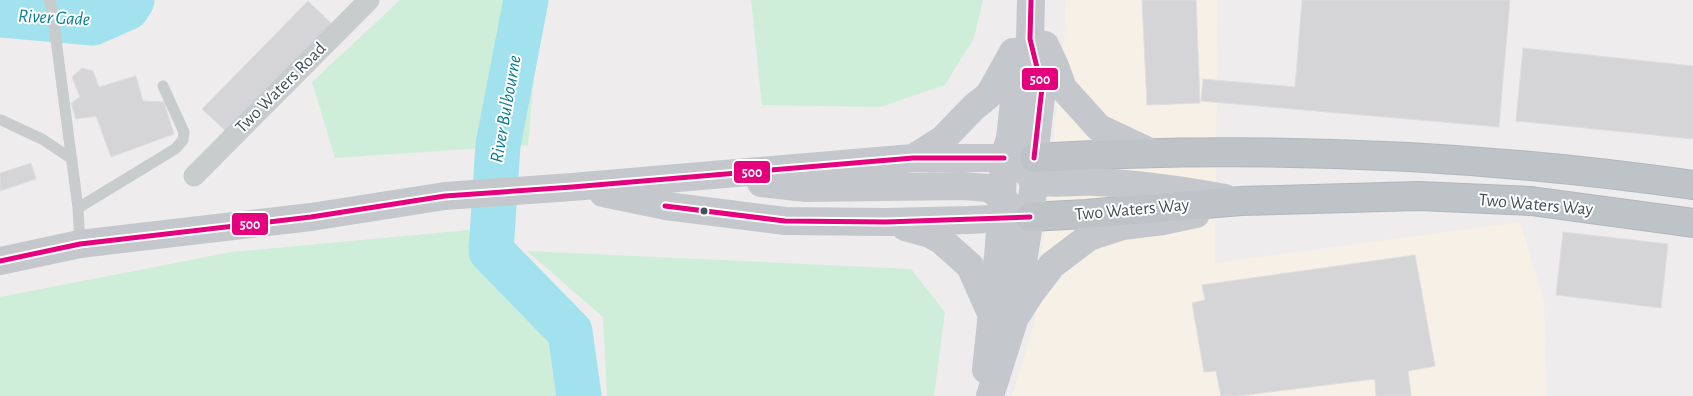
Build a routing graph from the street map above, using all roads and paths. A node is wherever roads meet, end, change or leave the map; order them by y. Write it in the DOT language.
graph roads {
  1 [pos="49,0"];
  2 [pos="369,0"];
  3 [pos="1031,19"];
  4 [pos="163,86"];
  5 [pos="2,120"];
  6 [pos="1152,153"];
  7 [pos="913,158"];
  8 [pos="72,159"];
  9 [pos="1020,159"];
  10 [pos="194,176"];
  11 [pos="705,176"];
  12 [pos="1693,185"];
  13 [pos="572,187"];
  14 [pos="1248,201"];
  15 [pos="78,208"];
  16 [pos="1013,213"];
  17 [pos="886,222"];
  18 [pos="1693,224"];
  19 [pos="80,244"];
  20 [pos="0,261"];
  21 [pos="1002,316"];
  22 [pos="983,396"];
  23 [pos="990,396"];
  1 -- 8 [label="lane"];
  2 -- 10 [label="street, Two Waters Road"];
  3 -- 6 [label="main road"];
  3 -- 7 [label="main road"];
  3 -- 9 [label="main road"];
  4 -- 15 [label="lane"];
  5 -- 8 [label="lane"];
  6 -- 9 [label="highway, Two Waters Way"];
  6 -- 12 [label="highway, Two Waters Way"];
  7 -- 9 [label="main road, Two Waters Way"];
  7 -- 11 [label="main road, Two Waters Way"];
  8 -- 15 [label="lane"];
  9 -- 14 [label="main road"];
  9 -- 16 [label="main road"];
  9 -- 16 [label="main road"];
  11 -- 13 [label="main road, Two Waters Way"];
  11 -- 16 [label="main road"];
  13 -- 17 [label="main road, Two Waters Way"];
  13 -- 19 [label="main road, Two Waters Way"];
  14 -- 16 [label="highway, Two Waters Way"];
  14 -- 18 [label="highway, Two Waters Way"];
  14 -- 21 [label="main road"];
  15 -- 19 [label="lane"];
  16 -- 17 [label="main road, Two Waters Way"];
  16 -- 21 [label="main road"];
  16 -- 21 [label="main road"];
  17 -- 21 [label="main road"];
  19 -- 20 [label="main road, Two Waters Way"];
  21 -- 22 [label="main road"];
  21 -- 23 [label="main road"];
}
